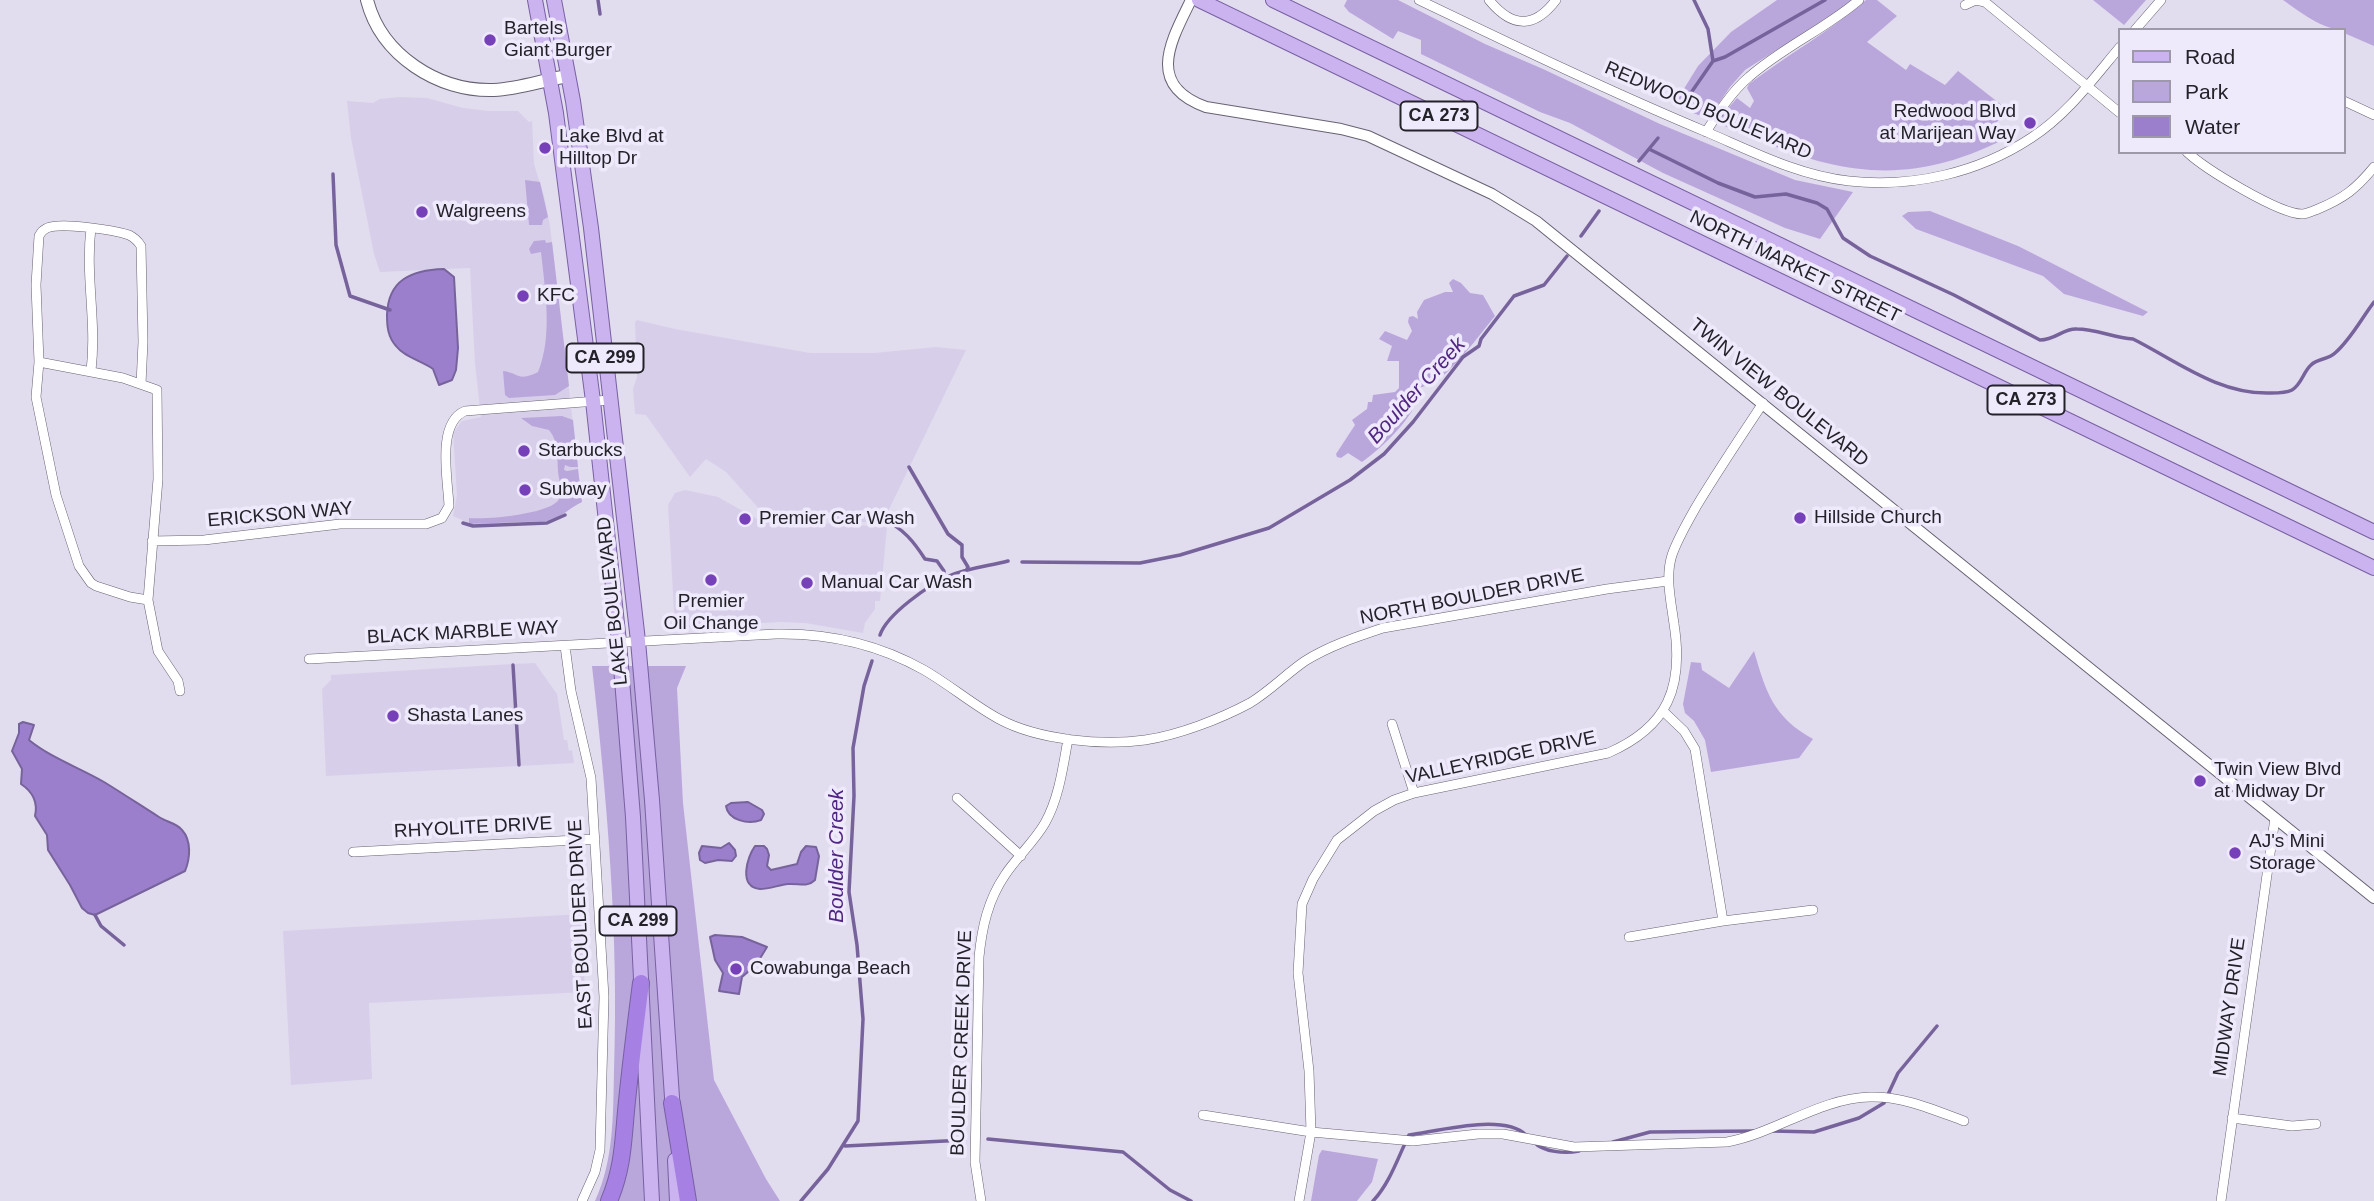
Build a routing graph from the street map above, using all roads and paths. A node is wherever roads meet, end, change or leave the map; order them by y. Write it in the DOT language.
graph roads {
  1 [pos="367,0"];
  2 [pos="535,0"];
  3 [pos="554,0"];
  4 [pos="1191,0"];
  5 [pos="1199,0"];
  6 [pos="1273,0"];
  7 [pos="1419,0"];
  8 [pos="1489,0"];
  9 [pos="1556,0"];
  10 [pos="1860,0"];
  11 [pos="2161,0"];
  12 [pos="1965,5"];
  13 [pos="2138,28"];
  14 [pos="2118,49"];
  15 [pos="568,76"];
  16 [pos="550,79"];
  17 [pos="2087,86"];
  18 [pos="2346,102"];
  19 [pos="2118,111"];
  20 [pos="2374,115"];
  21 [pos="1706,132"];
  22 [pos="2189,154"];
  23 [pos="2374,167"];
  24 [pos="91,228"];
  25 [pos="39,362"];
  26 [pos="91,370"];
  27 [pos="141,384"];
  28 [pos="610,400"];
  29 [pos="593,401"];
  30 [pos="1763,403"];
  31 [pos="2374,532"];
  32 [pos="152,541"];
  33 [pos="2374,568"];
  34 [pos="1668,581"];
  35 [pos="148,600"];
  36 [pos="638,640"];
  37 [pos="619,642"];
  38 [pos="565,646"];
  39 [pos="309,659"];
  40 [pos="180,691"];
  41 [pos="1663,711"];
  42 [pos="1392,724"];
  43 [pos="1068,739"];
  44 [pos="1414,793"];
  45 [pos="957,798"];
  46 [pos="2275,818"];
  47 [pos="595,839"];
  48 [pos="353,852"];
  49 [pos="1021,856"];
  50 [pos="2374,898"];
  51 [pos="1813,910"];
  52 [pos="1723,921"];
  53 [pos="1629,937"];
  54 [pos="641,983"];
  55 [pos="672,1103"];
  56 [pos="1203,1115"];
  57 [pos="2232,1118"];
  58 [pos="1964,1121"];
  59 [pos="2316,1124"];
  60 [pos="1311,1132"];
  61 [pos="582,1201"];
  62 [pos="609,1201"];
  63 [pos="653,1201"];
  64 [pos="677,1201"];
  65 [pos="688,1201"];
  66 [pos="981,1201"];
  67 [pos="1298,1201"];
  68 [pos="2221,1201"];
  1 -- 16 [label="main road"];
  2 -- 16 [label="main road, LAKE BOULEVARD / CA 299"];
  3 -- 15 [label="main road, LAKE BOULEVARD / CA 299"];
  4 -- 30 [label="street, TWIN VIEW BOULEVARD"];
  5 -- 33 [label="main road, NORTH MARKET STREET / CA 273"];
  6 -- 31 [label="main road, NORTH MARKET STREET / CA 273"];
  7 -- 21 [label="street, REDWOOD BOULEVARD"];
  8 -- 9 [label="street"];
  10 -- 21 [label="street"];
  11 -- 13 [label="street"];
  12 -- 17 [label="street"];
  14 -- 17 [label="street, REDWOOD BOULEVARD"];
  15 -- 16 [label="main road"];
  15 -- 28 [label="main road, LAKE BOULEVARD / CA 299"];
  16 -- 29 [label="main road, LAKE BOULEVARD / CA 299"];
  17 -- 19 [label="street"];
  17 -- 21 [label="street, REDWOOD BOULEVARD"];
  18 -- 20 [label="street"];
  22 -- 23 [label="street"];
  24 -- 25 [label="street"];
  24 -- 26 [label="street"];
  24 -- 27 [label="street"];
  25 -- 26 [label="street"];
  25 -- 35 [label="street"];
  26 -- 27 [label="street"];
  27 -- 32 [label="street"];
  28 -- 29 [label="street, ERICKSON WAY"];
  28 -- 36 [label="main road, LAKE BOULEVARD / CA 299"];
  29 -- 32 [label="street, ERICKSON WAY"];
  29 -- 37 [label="main road, LAKE BOULEVARD / CA 299"];
  30 -- 34 [label="street, VALLEYRIDGE DRIVE"];
  30 -- 46 [label="street, TWIN VIEW BOULEVARD"];
  32 -- 35 [label="street"];
  34 -- 41 [label="street, VALLEYRIDGE DRIVE"];
  34 -- 43 [label="street, NORTH BOULDER DRIVE"];
  35 -- 40 [label="street"];
  36 -- 37 [label="street, NORTH BOULDER DRIVE"];
  36 -- 43 [label="street, NORTH BOULDER DRIVE"];
  36 -- 55 [label="main road, LAKE BOULEVARD / CA 299"];
  37 -- 38 [label="street, BLACK MARBLE WAY"];
  37 -- 54 [label="main road, LAKE BOULEVARD / CA 299"];
  38 -- 39 [label="street, BLACK MARBLE WAY"];
  38 -- 47 [label="street, EAST BOULDER DRIVE"];
  41 -- 44 [label="street, VALLEYRIDGE DRIVE"];
  41 -- 52 [label="street"];
  42 -- 44 [label="street"];
  43 -- 49 [label="street, BOULDER CREEK DRIVE"];
  44 -- 60 [label="street, VALLEYRIDGE DRIVE"];
  45 -- 49 [label="street"];
  46 -- 50 [label="street, TWIN VIEW BOULEVARD"];
  46 -- 57 [label="street, MIDWAY DRIVE"];
  47 -- 48 [label="street, RHYOLITE DRIVE"];
  47 -- 61 [label="street, EAST BOULDER DRIVE"];
  49 -- 66 [label="street, BOULDER CREEK DRIVE"];
  51 -- 52 [label="street"];
  52 -- 53 [label="street"];
  54 -- 62 [label="highway"];
  54 -- 63 [label="main road, LAKE BOULEVARD / CA 299"];
  55 -- 64 [label="main road, LAKE BOULEVARD / CA 299"];
  55 -- 65 [label="highway"];
  56 -- 60 [label="street"];
  57 -- 59 [label="street"];
  57 -- 68 [label="street, MIDWAY DRIVE"];
  58 -- 60 [label="street"];
  60 -- 67 [label="street, VALLEYRIDGE DRIVE"];
}
